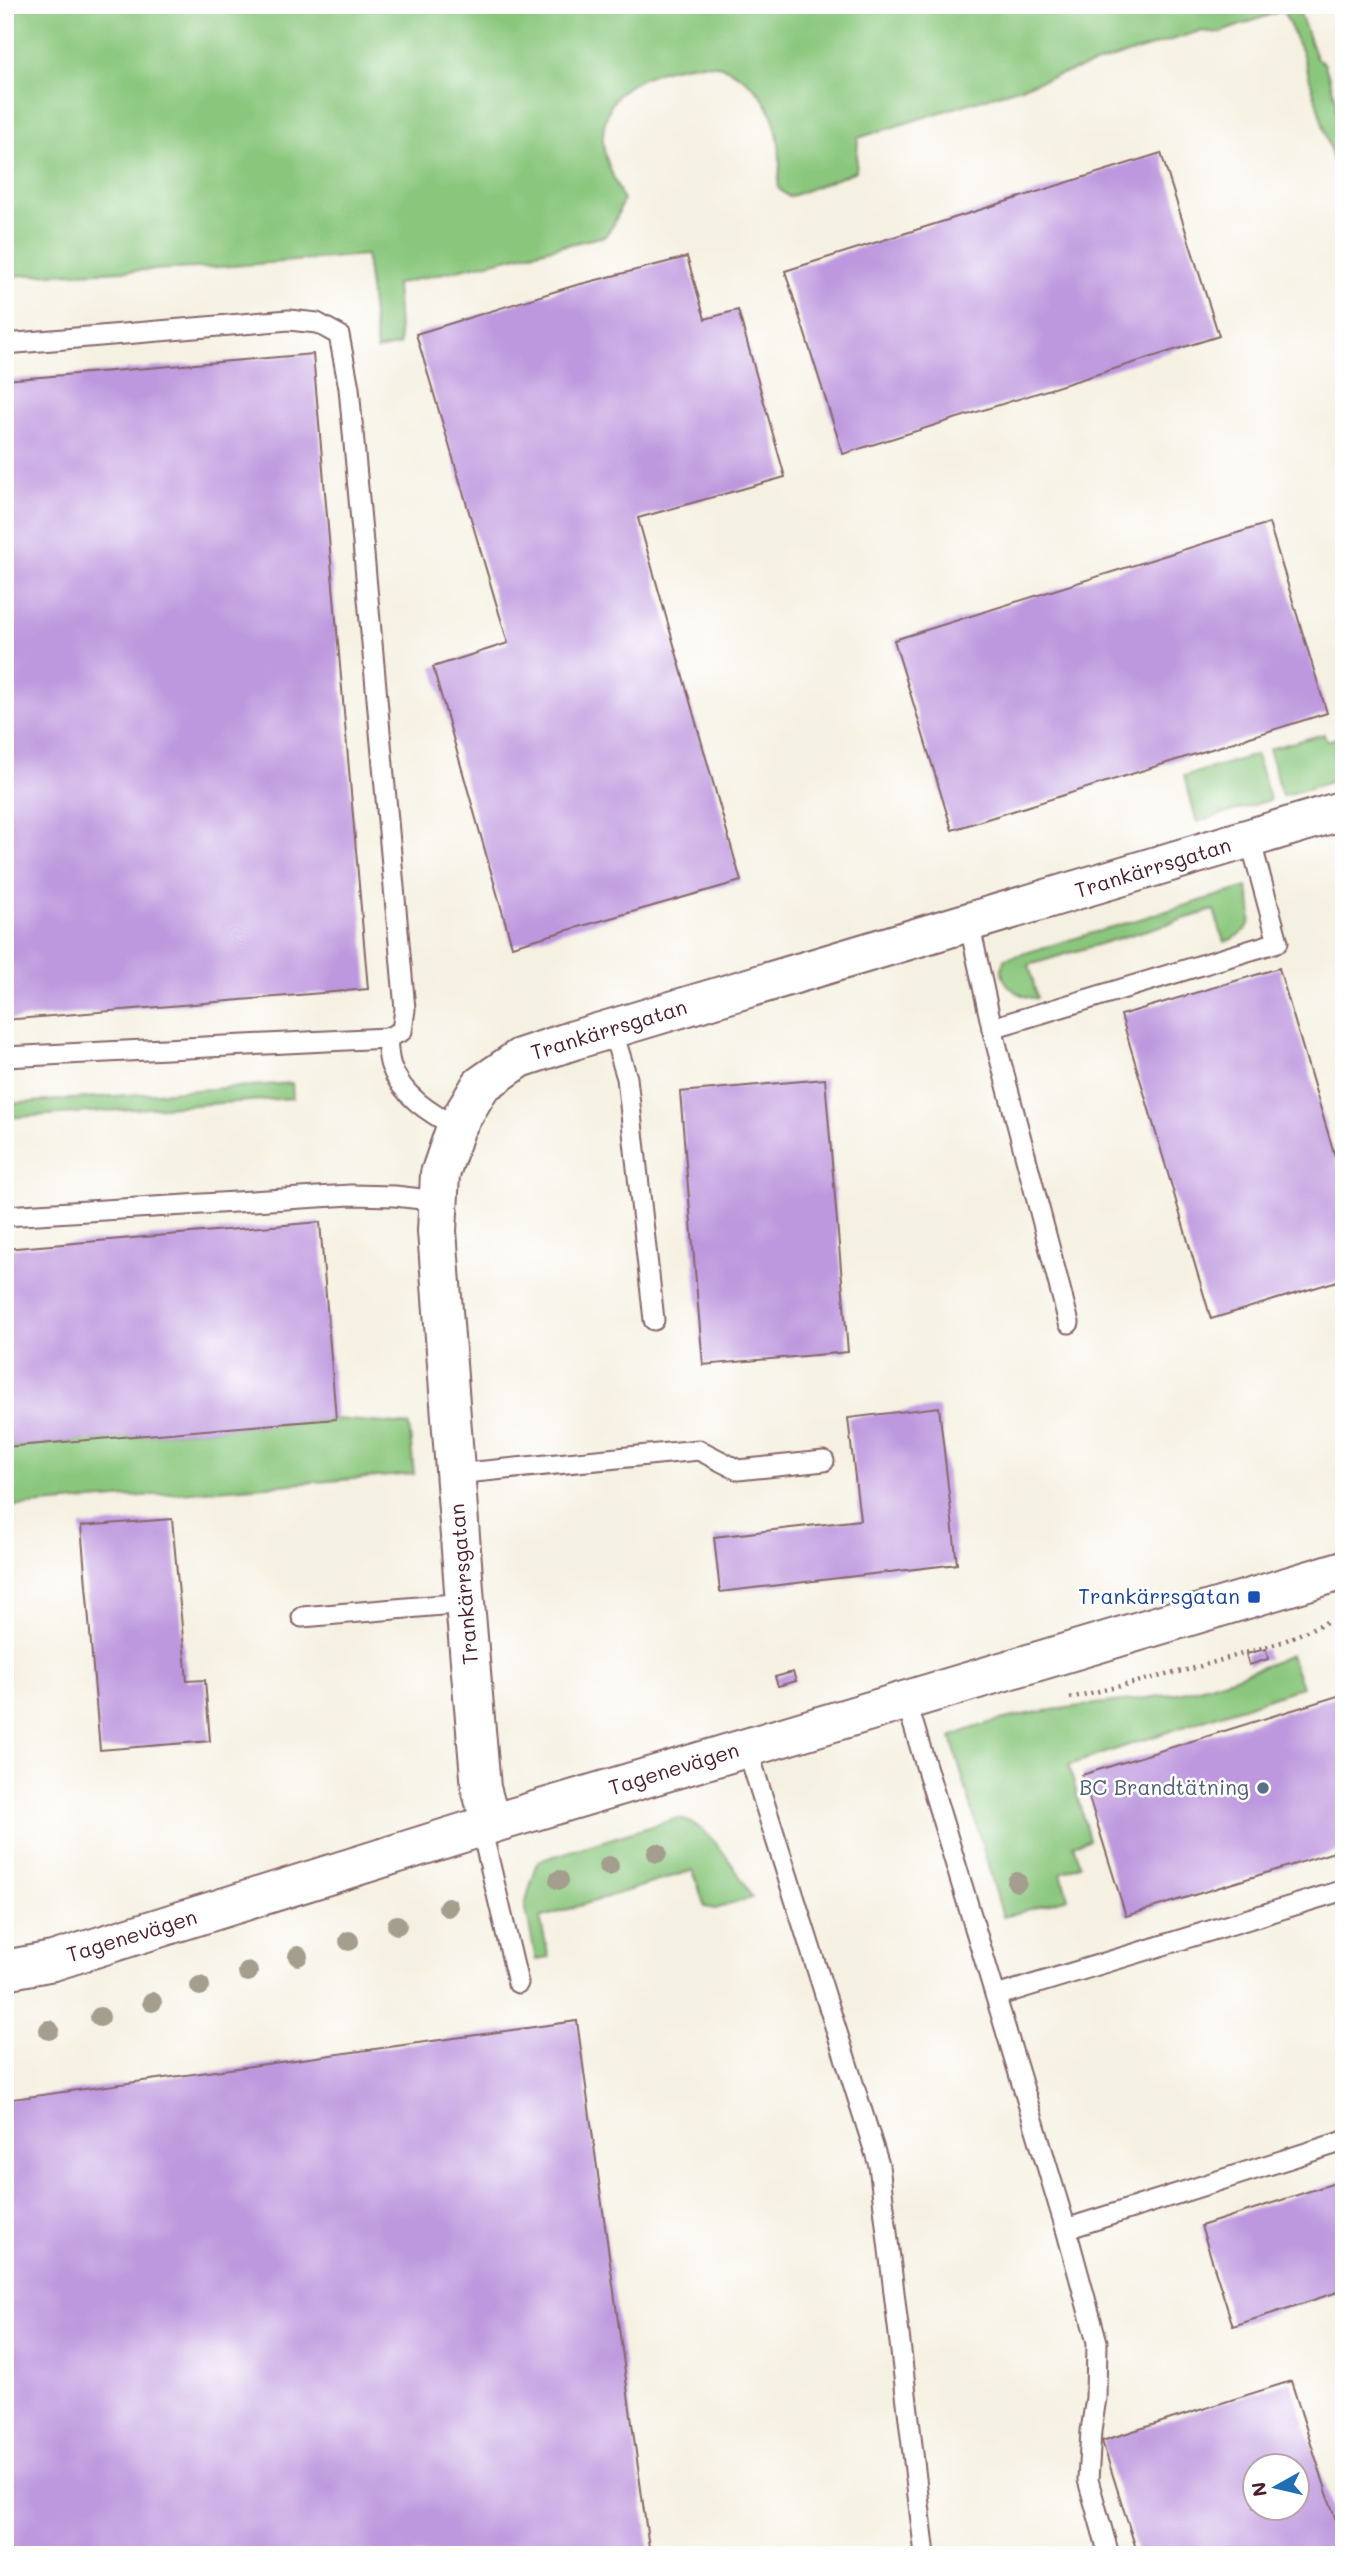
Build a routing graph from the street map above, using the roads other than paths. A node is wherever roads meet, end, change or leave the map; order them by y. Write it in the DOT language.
graph roads {
  1 [pos="5,344"];
  2 [pos="1344,810"];
  3 [pos="1250,839"];
  4 [pos="969,922"];
  5 [pos="992,1028"];
  6 [pos="612,1029"];
  7 [pos="387,1038"];
  8 [pos="5,1057"];
  9 [pos="456,1127"];
  10 [pos="439,1201"];
  11 [pos="5,1216"];
  12 [pos="654,1320"];
  13 [pos="1069,1323"];
  14 [pos="824,1461"];
  15 [pos="455,1474"];
  16 [pos="1344,1570"];
  17 [pos="465,1603"];
  18 [pos="302,1617"];
  19 [pos="906,1700"];
  20 [pos="747,1748"];
  21 [pos="486,1826"];
  22 [pos="1344,1889"];
  23 [pos="5,1970"];
  24 [pos="518,1983"];
  25 [pos="996,1996"];
  26 [pos="1344,2141"];
  27 [pos="1066,2229"];
  28 [pos="925,2555"];
  29 [pos="1109,2555"];
  1 -- 7 [label="lane"];
  2 -- 3 [label="street, Trankärrsgatan"];
  3 -- 4 [label="street, Trankärrsgatan"];
  3 -- 5 [label="lane"];
  4 -- 5 [label="lane"];
  4 -- 6 [label="street, Trankärrsgatan"];
  5 -- 13 [label="lane"];
  6 -- 9 [label="street, Trankärrsgatan"];
  6 -- 12 [label="lane"];
  7 -- 8 [label="lane"];
  7 -- 9 [label="lane"];
  9 -- 10 [label="street, Trankärrsgatan"];
  10 -- 11 [label="lane"];
  10 -- 15 [label="street, Trankärrsgatan"];
  14 -- 15 [label="lane"];
  15 -- 17 [label="street, Trankärrsgatan"];
  16 -- 19 [label="street, Tagenevägen"];
  17 -- 18 [label="lane"];
  17 -- 21 [label="street, Trankärrsgatan"];
  19 -- 20 [label="street, Tagenevägen"];
  19 -- 25 [label="lane"];
  20 -- 21 [label="street, Tagenevägen"];
  20 -- 28 [label="lane"];
  21 -- 23 [label="street, Tagenevägen"];
  21 -- 24 [label="lane"];
  22 -- 25 [label="lane"];
  25 -- 27 [label="lane"];
  26 -- 27 [label="lane"];
  27 -- 29 [label="lane"];
}
